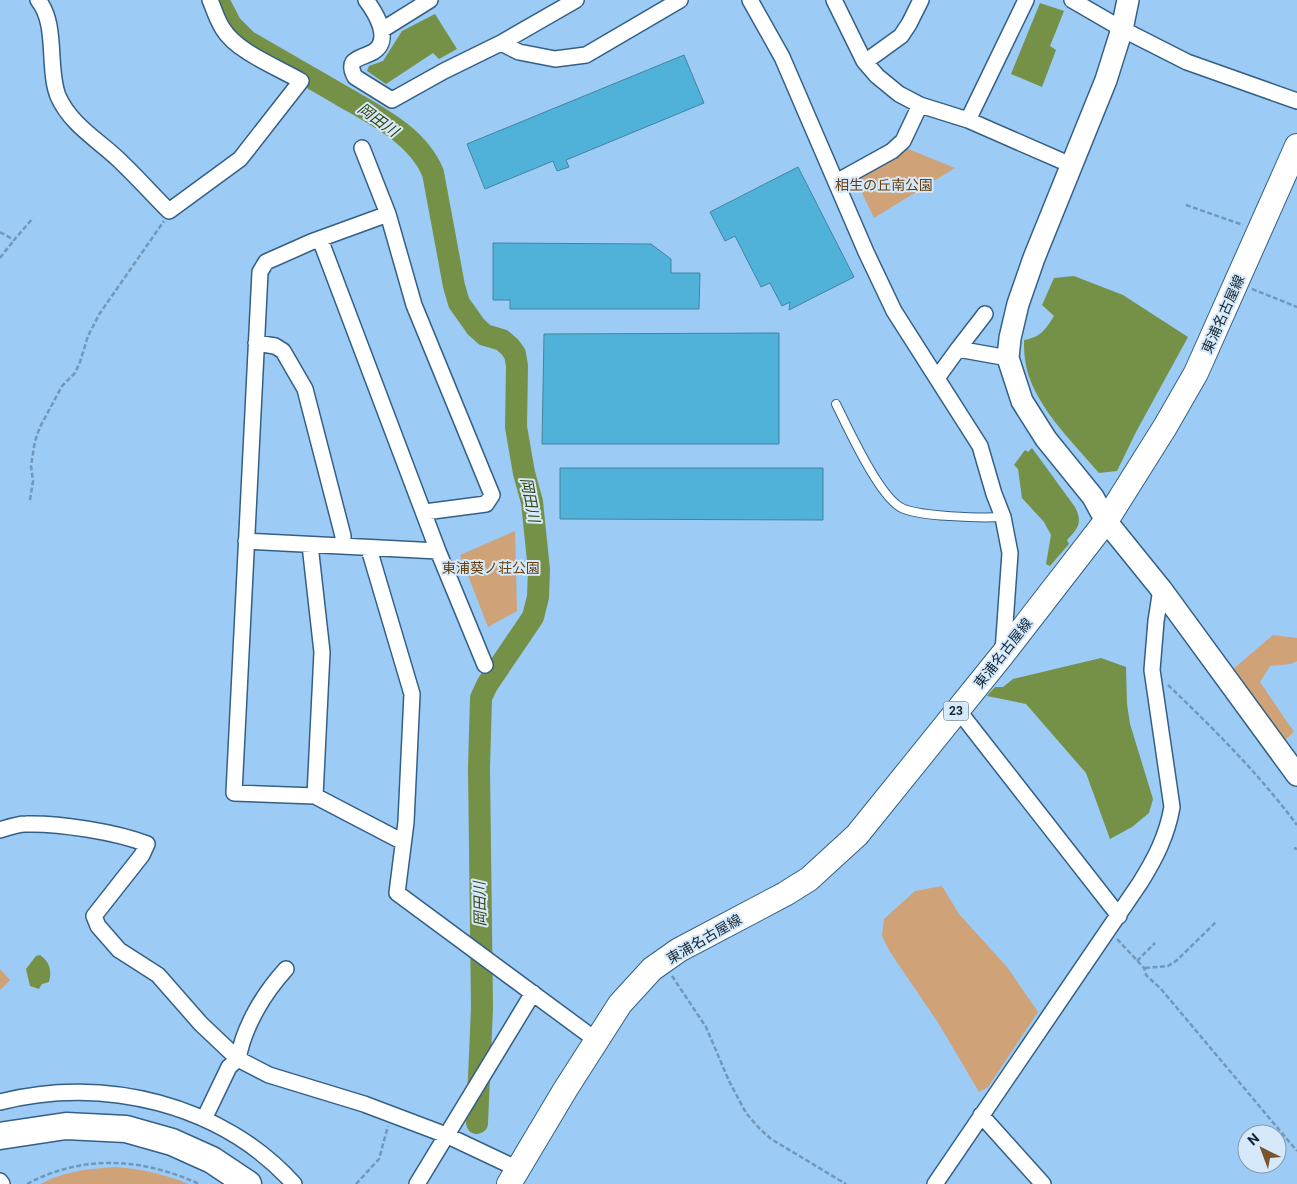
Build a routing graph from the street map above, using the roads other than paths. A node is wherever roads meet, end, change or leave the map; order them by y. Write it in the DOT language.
graph roads {
  1 [pos="38,0"];
  2 [pos="210,0"];
  3 [pos="366,0"];
  4 [pos="430,0"];
  5 [pos="576,0"];
  6 [pos="680,0"];
  7 [pos="750,0"];
  8 [pos="834,0"];
  9 [pos="921,0"];
  10 [pos="1026,0"];
  11 [pos="1072,0"];
  12 [pos="1128,0"];
  13 [pos="382,30"];
  14 [pos="1122,30"];
  15 [pos="501,43"];
  16 [pos="866,62"];
  17 [pos="1297,101"];
  18 [pos="920,105"];
  19 [pos="968,120"];
  20 [pos="1297,146"];
  21 [pos="362,148"];
  22 [pos="1071,165"];
  23 [pos="836,182"];
  24 [pos="388,214"];
  25 [pos="320,239"];
  26 [pos="985,314"];
  27 [pos="256,344"];
  28 [pos="958,349"];
  29 [pos="1008,358"];
  30 [pos="937,378"];
  31 [pos="836,404"];
  32 [pos="425,512"];
  33 [pos="1003,517"];
  34 [pos="1106,521"];
  35 [pos="246,541"];
  36 [pos="310,545"];
  37 [pos="343,546"];
  38 [pos="369,549"];
  39 [pos="438,551"];
  40 [pos="1161,589"];
  41 [pos="1003,654"];
  42 [pos="485,665"];
  43 [pos="958,710"];
  44 [pos="1297,775"];
  45 [pos="315,796"];
  46 [pos="0,830"];
  47 [pos="403,842"];
  48 [pos="1119,916"];
  49 [pos="286,968"];
  50 [pos="533,993"];
  51 [pos="596,1040"];
  52 [pos="238,1059"];
  53 [pos="0,1102"];
  54 [pos="981,1115"];
  55 [pos="204,1119"];
  56 [pos="446,1135"];
  57 [pos="4,1142"];
  58 [pos="513,1176"];
  59 [pos="222,1184"];
  60 [pos="248,1184"];
  61 [pos="294,1184"];
  62 [pos="417,1184"];
  63 [pos="935,1184"];
  64 [pos="1043,1184"];
  1 -- 2 [label="street"];
  3 -- 13 [label="street"];
  4 -- 13 [label="street"];
  5 -- 15 [label="street"];
  6 -- 15 [label="street"];
  7 -- 23 [label="street"];
  8 -- 16 [label="street"];
  9 -- 16 [label="street"];
  10 -- 19 [label="street"];
  11 -- 14 [label="street"];
  12 -- 14 [label="street"];
  13 -- 15 [label="street"];
  14 -- 17 [label="street"];
  14 -- 22 [label="street"];
  16 -- 18 [label="street"];
  18 -- 19 [label="street"];
  18 -- 23 [label="street"];
  19 -- 22 [label="street"];
  20 -- 34 [label="main road, 東浦名古屋線 / 23"];
  21 -- 24 [label="street"];
  22 -- 29 [label="street"];
  23 -- 30 [label="street"];
  24 -- 25 [label="street"];
  24 -- 32 [label="street"];
  25 -- 27 [label="street"];
  25 -- 32 [label="street"];
  26 -- 28 [label="street"];
  27 -- 35 [label="street"];
  27 -- 37 [label="street"];
  28 -- 29 [label="street"];
  28 -- 30 [label="street"];
  29 -- 34 [label="street"];
  30 -- 33 [label="street"];
  31 -- 33 [label="lane"];
  32 -- 39 [label="street"];
  33 -- 41 [label="street"];
  34 -- 40 [label="street"];
  34 -- 41 [label="main road, 東浦名古屋線 / 23"];
  35 -- 36 [label="street"];
  35 -- 45 [label="street"];
  36 -- 37 [label="street"];
  36 -- 45 [label="street"];
  37 -- 38 [label="street"];
  38 -- 39 [label="street"];
  38 -- 47 [label="street"];
  39 -- 42 [label="street"];
  40 -- 44 [label="street"];
  40 -- 48 [label="street"];
  41 -- 43 [label="main road, 東浦名古屋線 / 23"];
  43 -- 48 [label="street"];
  43 -- 51 [label="main road, 東浦名古屋線 / 23"];
  45 -- 47 [label="street"];
  46 -- 52 [label="street"];
  47 -- 50 [label="street"];
  48 -- 54 [label="street"];
  49 -- 52 [label="street"];
  50 -- 51 [label="street"];
  50 -- 56 [label="street"];
  51 -- 58 [label="main road, 東浦名古屋線 / 23"];
  52 -- 55 [label="street"];
  52 -- 56 [label="street"];
  53 -- 55 [label="street"];
  54 -- 63 [label="street"];
  54 -- 64 [label="street"];
  55 -- 61 [label="street"];
  56 -- 58 [label="street"];
  56 -- 62 [label="street"];
  57 -- 59 [label="highway"];
  57 -- 60 [label="highway"];
}
